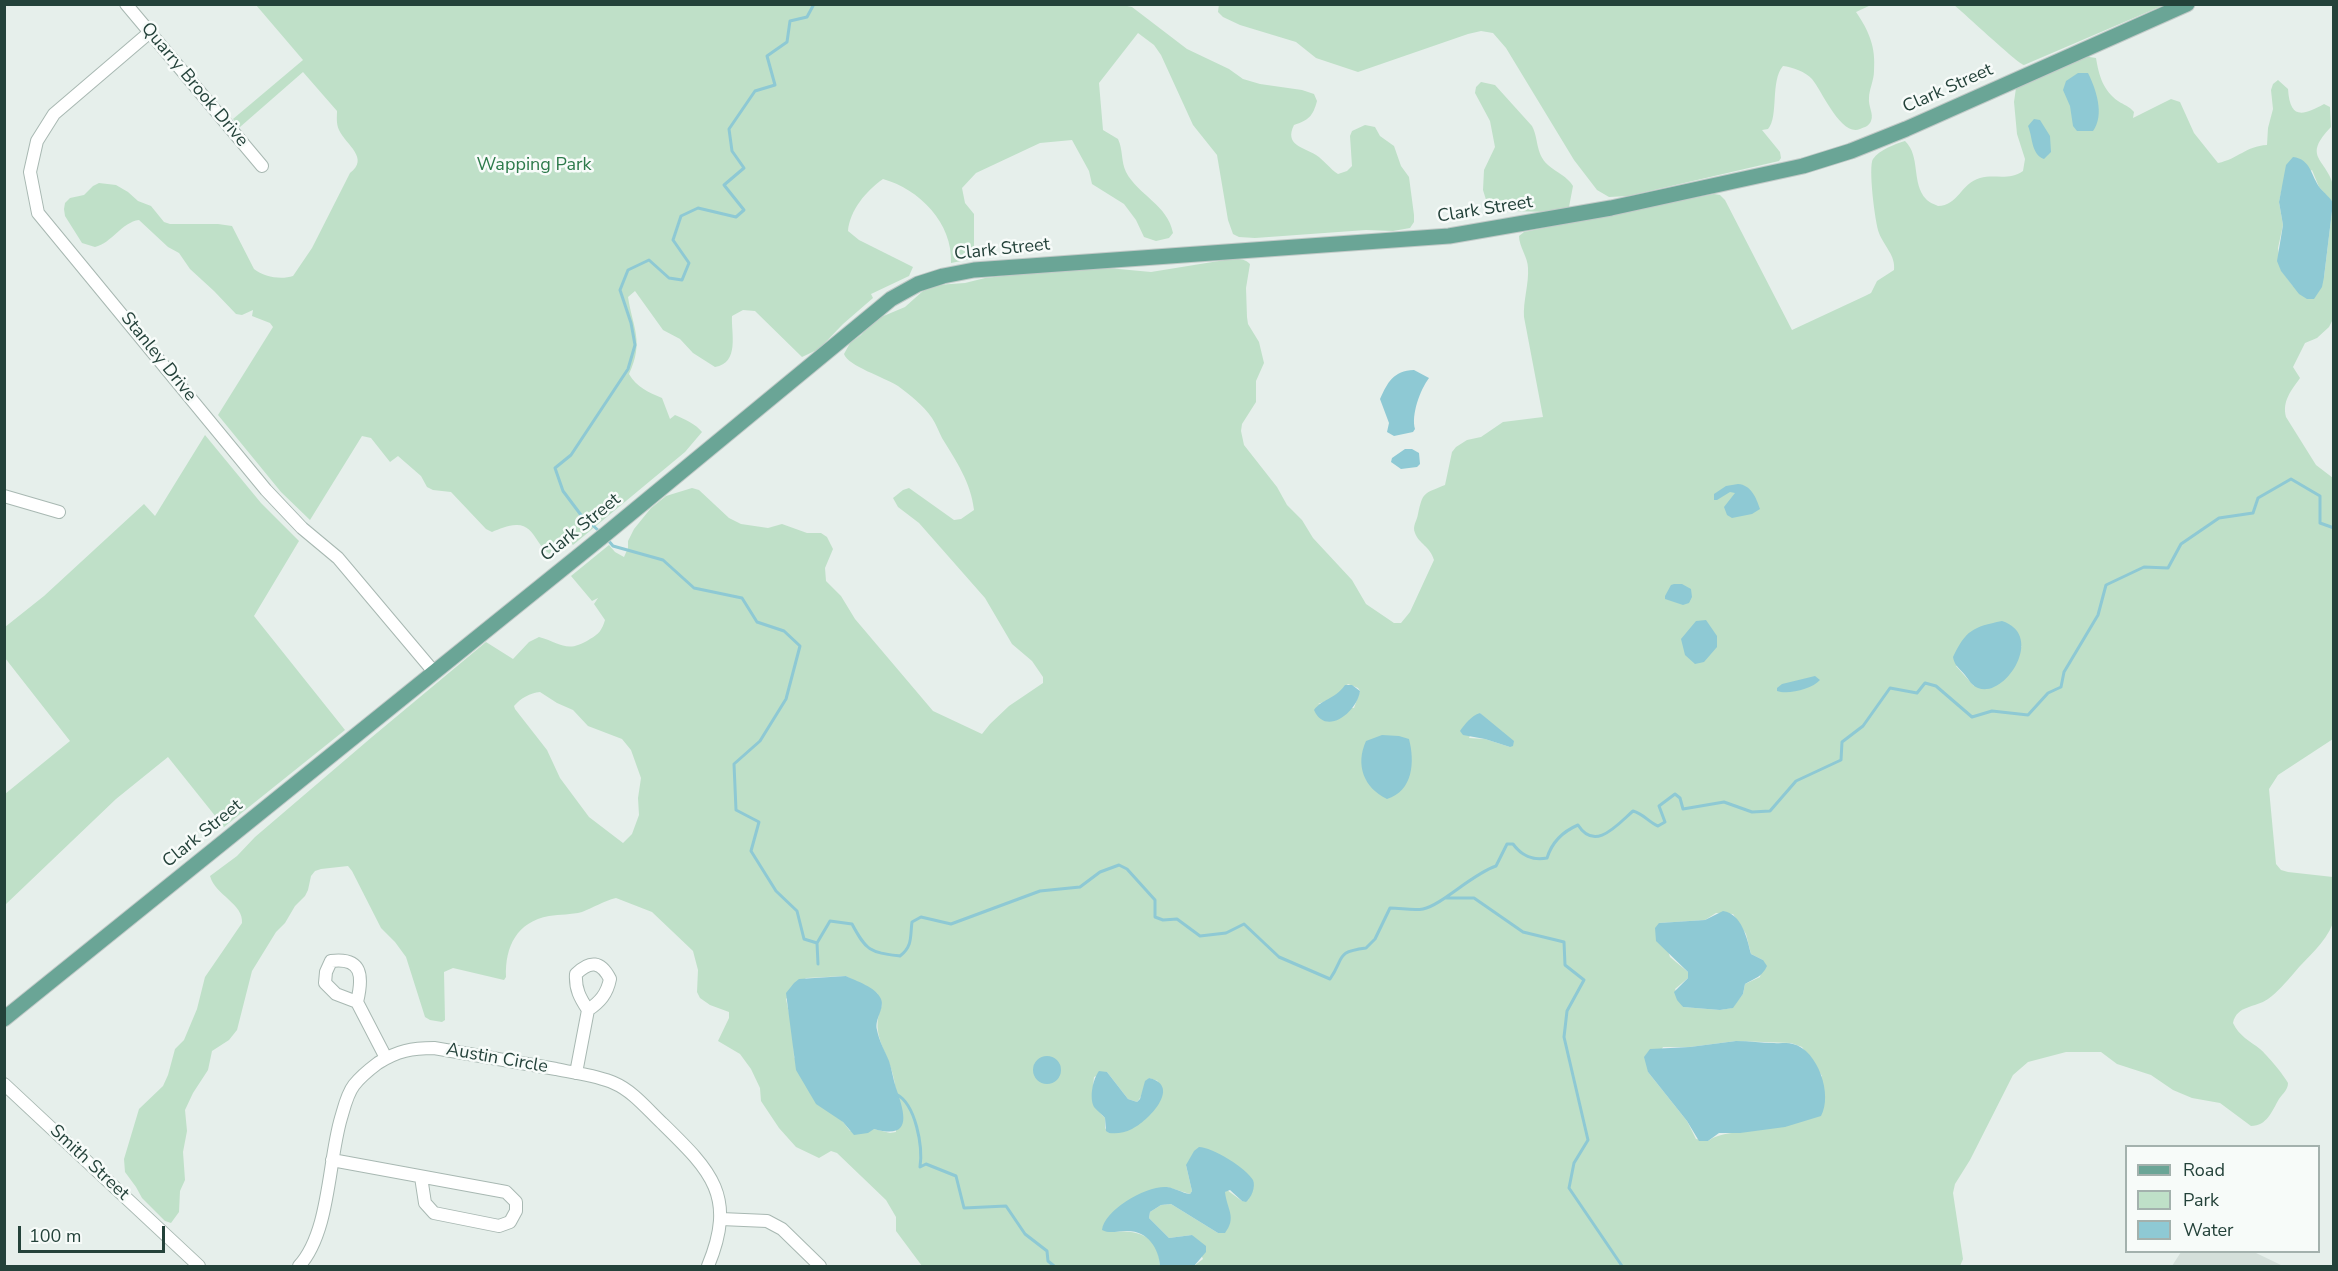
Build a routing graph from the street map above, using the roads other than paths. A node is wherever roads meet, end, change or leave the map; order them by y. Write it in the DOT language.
graph roads {
  1 [pos="126,4"];
  2 [pos="2187,4"];
  3 [pos="150,32"];
  4 [pos="262,166"];
  5 [pos="4,496"];
  6 [pos="59,512"];
  7 [pos="434,672"];
  8 [pos="357,1002"];
  9 [pos="588,1010"];
  10 [pos="4,1019"];
  11 [pos="386,1058"];
  12 [pos="576,1073"];
  13 [pos="4,1084"];
  14 [pos="332,1160"];
  15 [pos="421,1177"];
  16 [pos="721,1218"];
  17 [pos="192,1264"];
  18 [pos="299,1266"];
  19 [pos="708,1266"];
  20 [pos="820,1266"];
  1 -- 3 [label="street, Quarry Brook Drive"];
  2 -- 7 [label="main road, Clark Street"];
  3 -- 4 [label="street, Quarry Brook Drive"];
  3 -- 7 [label="street, Stanley Drive"];
  5 -- 6 [label="street"];
  7 -- 10 [label="main road, Clark Street"];
  8 -- 11 [label="street"];
  9 -- 12 [label="street"];
  11 -- 12 [label="street, Austin Circle"];
  11 -- 14 [label="street, Austin Circle"];
  12 -- 16 [label="street, Austin Circle"];
  13 -- 17 [label="street, Smith Street"];
  14 -- 15 [label="street"];
  14 -- 18 [label="street, Austin Circle"];
  15 -- 15 [label="street"];
  16 -- 19 [label="street, Austin Circle"];
  16 -- 20 [label="street"];
}
